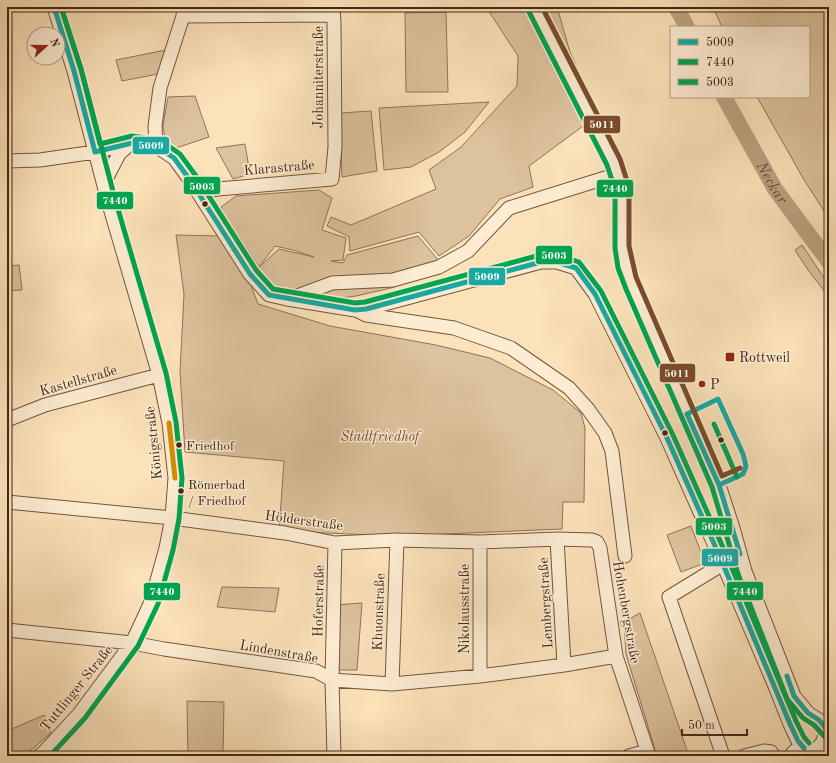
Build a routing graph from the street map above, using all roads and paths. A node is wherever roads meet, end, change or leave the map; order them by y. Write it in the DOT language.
graph roads {
  1 [pos="54,7"];
  2 [pos="534,7"];
  3 [pos="333,11"];
  4 [pos="184,12"];
  5 [pos="132,143"];
  6 [pos="156,146"];
  7 [pos="335,147"];
  8 [pos="95,152"];
  9 [pos="7,161"];
  10 [pos="618,174"];
  11 [pos="104,183"];
  12 [pos="199,193"];
  13 [pos="287,299"];
  14 [pos="355,310"];
  15 [pos="159,375"];
  16 [pos="8,424"];
  17 [pos="7,502"];
  18 [pos="172,518"];
  19 [pos="557,539"];
  20 [pos="397,540"];
  21 [pos="480,542"];
  22 [pos="597,542"];
  23 [pos="335,543"];
  24 [pos="625,556"];
  25 [pos="723,564"];
  26 [pos="7,630"];
  27 [pos="132,643"];
  28 [pos="616,656"];
  29 [pos="564,665"];
  30 [pos="480,676"];
  31 [pos="332,680"];
  32 [pos="392,684"];
  33 [pos="790,724"];
  34 [pos="827,729"];
  35 [pos="829,749"];
  36 [pos="810,751"];
  37 [pos="648,754"];
  38 [pos="43,755"];
  39 [pos="791,755"];
  40 [pos="334,756"];
  41 [pos="630,756"];
  42 [pos="724,756"];
  43 [pos="744,756"];
  44 [pos="774,756"];
  45 [pos="823,756"];
  1 -- 8 [label="street, Königstraße"];
  2 -- 10 [label="street"];
  3 -- 4 [label="street"];
  3 -- 7 [label="street, Johanniterstraße"];
  4 -- 6 [label="street"];
  5 -- 6 [label="street"];
  5 -- 8 [label="street"];
  5 -- 11 [label="street"];
  6 -- 12 [label="street"];
  7 -- 12 [label="street, Klarastraße"];
  8 -- 9 [label="street"];
  8 -- 11 [label="street, Königstraße"];
  10 -- 13 [label="street"];
  10 -- 34 [label="street"];
  11 -- 15 [label="street, Königstraße"];
  12 -- 13 [label="street"];
  13 -- 14 [label="street"];
  14 -- 24 [label="street"];
  14 -- 25 [label="street"];
  15 -- 16 [label="street, Kastellstraße"];
  15 -- 18 [label="street, Königstraße"];
  17 -- 18 [label="street, Hölderstraße"];
  18 -- 23 [label="street, Hölderstraße"];
  18 -- 27 [label="street, Königstraße"];
  19 -- 21 [label="street, Hölderstraße"];
  19 -- 22 [label="street, Hölderstraße"];
  19 -- 29 [label="street, Lembergstraße"];
  20 -- 21 [label="street, Hölderstraße"];
  20 -- 23 [label="street, Hölderstraße"];
  20 -- 32 [label="street, Khuonstraße"];
  21 -- 30 [label="street, Nikolausstraße"];
  22 -- 28 [label="street, Hohenbergstraße"];
  23 -- 31 [label="street, Hoferstraße"];
  25 -- 33 [label="street"];
  25 -- 42 [label="street"];
  26 -- 27 [label="street, Lindenstraße"];
  27 -- 31 [label="street, Lindenstraße"];
  27 -- 38 [label="street, Tuttlinger Straße"];
  28 -- 29 [label="street, Lindenstraße"];
  28 -- 37 [label="street, Hohenbergstraße"];
  29 -- 30 [label="street, Lindenstraße"];
  30 -- 32 [label="street, Lindenstraße"];
  31 -- 32 [label="street, Lindenstraße"];
  31 -- 40 [label="street, Hoferstraße"];
  33 -- 36 [label="street"];
  33 -- 39 [label="street"];
  34 -- 36 [label="street"];
  35 -- 45 [label="street"];
  36 -- 39 [label="street"];
  37 -- 41 [label="street"];
  43 -- 44 [label="street"];
}
